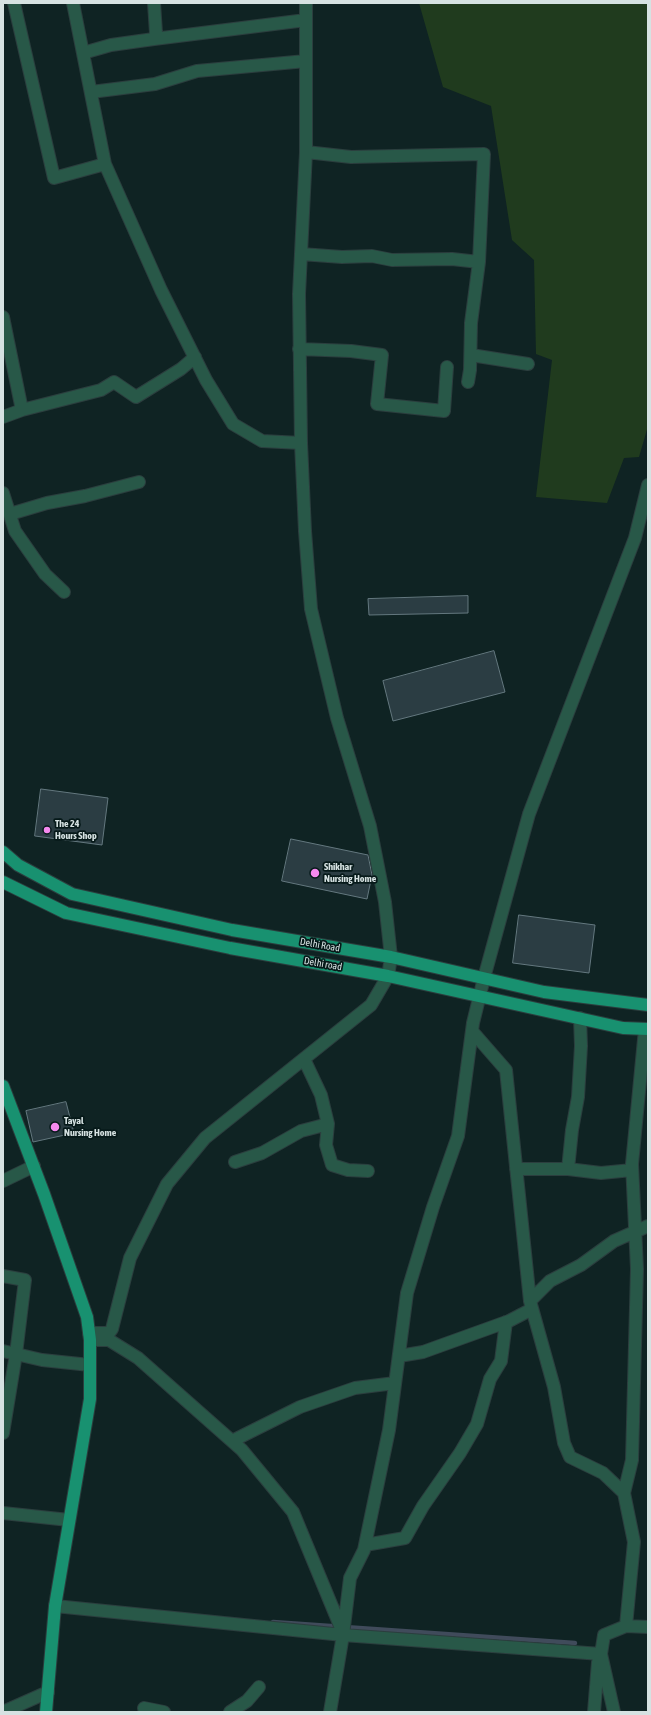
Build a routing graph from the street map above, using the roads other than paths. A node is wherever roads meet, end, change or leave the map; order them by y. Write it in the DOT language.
graph roads {
  1 [pos="14,3"];
  2 [pos="73,3"];
  3 [pos="154,3"];
  4 [pos="306,3"];
  5 [pos="306,20"];
  6 [pos="154,39"];
  7 [pos="83,53"];
  8 [pos="306,61"];
  9 [pos="91,92"];
  10 [pos="306,152"];
  11 [pos="106,164"];
  12 [pos="301,254"];
  13 [pos="479,262"];
  14 [pos="3,317"];
  15 [pos="299,349"];
  16 [pos="471,355"];
  17 [pos="195,357"];
  18 [pos="528,364"];
  19 [pos="446,367"];
  20 [pos="468,382"];
  21 [pos="22,410"];
  22 [pos="3,417"];
  23 [pos="300,443"];
  24 [pos="139,482"];
  25 [pos="648,485"];
  26 [pos="3,493"];
  27 [pos="645,508"];
  28 [pos="10,514"];
  29 [pos="64,592"];
  30 [pos="3,852"];
  31 [pos="3,882"];
  32 [pos="390,957"];
  33 [pos="388,976"];
  34 [pos="484,978"];
  35 [pos="480,997"];
  36 [pos="648,1005"];
  37 [pos="580,1018"];
  38 [pos="646,1029"];
  39 [pos="472,1031"];
  40 [pos="304,1059"];
  41 [pos="3,1086"];
  42 [pos="328,1124"];
  43 [pos="235,1162"];
  44 [pos="34,1166"];
  45 [pos="516,1169"];
  46 [pos="568,1169"];
  47 [pos="632,1170"];
  48 [pos="368,1172"];
  49 [pos="3,1181"];
  50 [pos="648,1226"];
  51 [pos="635,1232"];
  52 [pos="3,1276"];
  53 [pos="531,1305"];
  54 [pos="506,1322"];
  55 [pos="90,1337"];
  56 [pos="3,1351"];
  57 [pos="16,1354"];
  58 [pos="399,1356"];
  59 [pos="90,1365"];
  60 [pos="395,1383"];
  61 [pos="3,1429"];
  62 [pos="3,1433"];
  63 [pos="232,1441"];
  64 [pos="624,1493"];
  65 [pos="3,1513"];
  66 [pos="69,1520"];
  67 [pos="365,1545"];
  68 [pos="55,1606"];
  69 [pos="626,1626"];
  70 [pos="648,1628"];
  71 [pos="343,1630"];
  72 [pos="601,1654"];
  73 [pos="259,1687"];
  74 [pos="48,1692"];
  75 [pos="3,1712"];
  76 [pos="46,1712"];
  77 [pos="145,1712"];
  78 [pos="164,1712"];
  79 [pos="230,1712"];
  80 [pos="330,1712"];
  81 [pos="594,1712"];
  82 [pos="614,1712"];
  1 -- 11 [label="street"];
  2 -- 7 [label="street"];
  3 -- 6 [label="street"];
  4 -- 5 [label="street"];
  5 -- 6 [label="street"];
  5 -- 8 [label="street"];
  6 -- 7 [label="street"];
  7 -- 9 [label="street"];
  8 -- 9 [label="street"];
  8 -- 10 [label="street"];
  9 -- 11 [label="street"];
  10 -- 12 [label="street"];
  10 -- 13 [label="street"];
  11 -- 17 [label="street"];
  12 -- 13 [label="street"];
  12 -- 15 [label="street"];
  13 -- 16 [label="street"];
  14 -- 21 [label="street"];
  15 -- 19 [label="street"];
  15 -- 23 [label="street"];
  16 -- 18 [label="street"];
  16 -- 20 [label="street"];
  17 -- 21 [label="street"];
  17 -- 23 [label="street"];
  21 -- 22 [label="street"];
  23 -- 32 [label="street"];
  24 -- 28 [label="street"];
  25 -- 27 [label="street"];
  26 -- 28 [label="street"];
  27 -- 34 [label="street"];
  28 -- 29 [label="street"];
  30 -- 32 [label="main road, Delhi Road"];
  31 -- 33 [label="main road, Delhi road"];
  32 -- 33 [label="street"];
  32 -- 34 [label="main road, Delhi Road"];
  33 -- 35 [label="main road, Delhi road"];
  33 -- 40 [label="street"];
  34 -- 35 [label="street"];
  34 -- 36 [label="main road, Delhi Road"];
  35 -- 37 [label="main road, Delhi road"];
  35 -- 39 [label="street"];
  37 -- 38 [label="main road, Delhi road"];
  37 -- 46 [label="street"];
  38 -- 47 [label="street"];
  39 -- 45 [label="street"];
  39 -- 58 [label="street"];
  40 -- 42 [label="street"];
  40 -- 55 [label="street"];
  41 -- 44 [label="main road"];
  42 -- 43 [label="street"];
  42 -- 48 [label="street"];
  44 -- 49 [label="street"];
  44 -- 55 [label="main road"];
  45 -- 46 [label="street"];
  45 -- 53 [label="street"];
  46 -- 47 [label="street"];
  47 -- 51 [label="street"];
  50 -- 51 [label="street"];
  51 -- 53 [label="street"];
  51 -- 64 [label="street"];
  52 -- 57 [label="street"];
  53 -- 54 [label="street"];
  53 -- 64 [label="street"];
  54 -- 58 [label="street"];
  54 -- 67 [label="street"];
  55 -- 59 [label="main road"];
  55 -- 63 [label="street"];
  56 -- 57 [label="street"];
  57 -- 59 [label="street"];
  57 -- 61 [label="street"];
  58 -- 60 [label="street"];
  59 -- 66 [label="main road"];
  60 -- 63 [label="street"];
  60 -- 67 [label="street"];
  61 -- 62 [label="street"];
  63 -- 71 [label="street"];
  64 -- 69 [label="street"];
  65 -- 66 [label="street"];
  66 -- 68 [label="main road"];
  67 -- 71 [label="street"];
  68 -- 71 [label="street"];
  68 -- 74 [label="main road"];
  69 -- 70 [label="street"];
  69 -- 72 [label="street"];
  71 -- 72 [label="street"];
  71 -- 80 [label="street"];
  72 -- 81 [label="street"];
  72 -- 82 [label="street"];
  73 -- 79 [label="street"];
  74 -- 75 [label="street"];
  74 -- 76 [label="main road"];
  77 -- 78 [label="street"];
}
